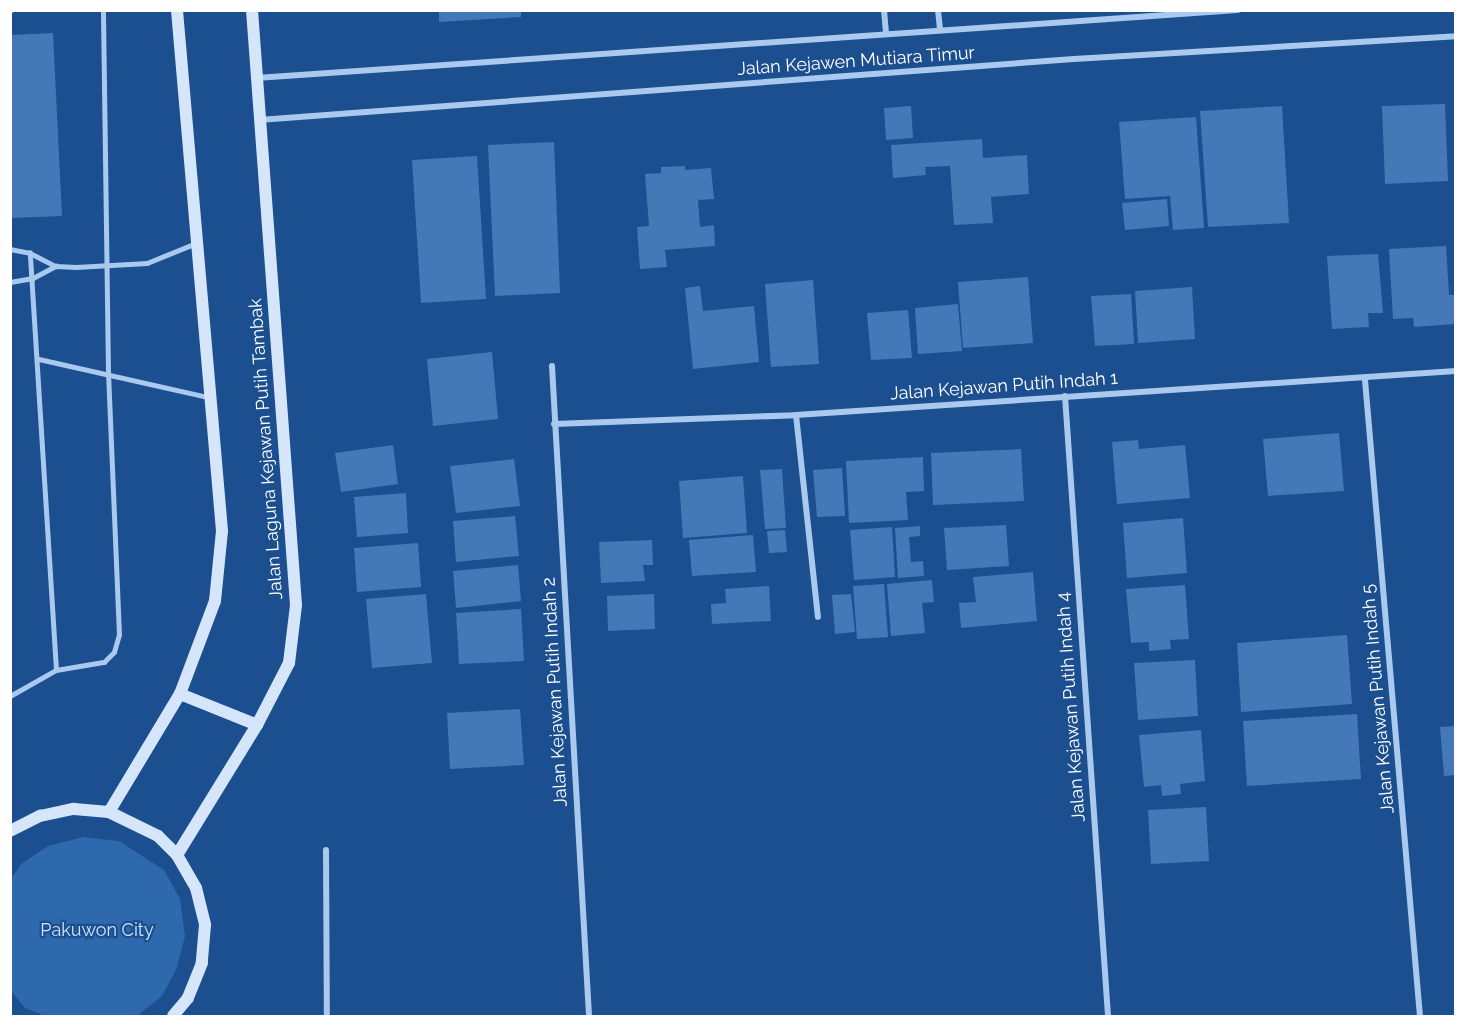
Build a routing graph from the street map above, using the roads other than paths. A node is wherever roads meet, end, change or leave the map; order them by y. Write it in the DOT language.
graph roads {
  1 [pos="103,10"];
  2 [pos="177,10"];
  3 [pos="252,10"];
  4 [pos="884,10"];
  5 [pos="939,10"];
  6 [pos="1238,10"];
  7 [pos="940,30"];
  8 [pos="886,34"];
  9 [pos="1455,36"];
  10 [pos="256,78"];
  11 [pos="259,120"];
  12 [pos="197,243"];
  13 [pos="10,249"];
  14 [pos="30,253"];
  15 [pos="56,266"];
  16 [pos="107,266"];
  17 [pos="33,278"];
  18 [pos="10,282"];
  19 [pos="39,359"];
  20 [pos="552,366"];
  21 [pos="1455,371"];
  22 [pos="108,372"];
  23 [pos="1365,380"];
  24 [pos="1065,396"];
  25 [pos="211,398"];
  26 [pos="796,415"];
  27 [pos="554,424"];
  28 [pos="818,617"];
  29 [pos="56,670"];
  30 [pos="180,694"];
  31 [pos="10,696"];
  32 [pos="257,725"];
  33 [pos="109,812"];
  34 [pos="10,831"];
  35 [pos="326,850"];
  36 [pos="177,855"];
  37 [pos="173,1017"];
  38 [pos="327,1017"];
  39 [pos="590,1017"];
  40 [pos="1108,1017"];
  41 [pos="1420,1017"];
  1 -- 16 [label="lane"];
  2 -- 12 [label="street"];
  3 -- 10 [label="street, Jalan Laguna Kejawan Putih Tambak"];
  4 -- 8 [label="street"];
  5 -- 7 [label="street"];
  6 -- 7 [label="street, Jalan Kejawen Mutiara Timur"];
  7 -- 8 [label="street, Jalan Kejawen Mutiara Timur"];
  8 -- 10 [label="street, Jalan Kejawen Mutiara Timur"];
  9 -- 11 [label="street, Jalan Kejawen Mutiara Timur"];
  10 -- 11 [label="street, Jalan Laguna Kejawan Putih Tambak"];
  11 -- 32 [label="street, Jalan Laguna Kejawan Putih Tambak"];
  12 -- 16 [label="lane"];
  12 -- 25 [label="street"];
  13 -- 14 [label="lane"];
  14 -- 15 [label="lane"];
  14 -- 17 [label="lane"];
  15 -- 16 [label="lane"];
  15 -- 17 [label="lane"];
  16 -- 22 [label="lane"];
  17 -- 18 [label="lane"];
  17 -- 19 [label="lane"];
  19 -- 22 [label="lane"];
  19 -- 29 [label="lane"];
  20 -- 27 [label="street, Jalan Kejawan Putih Indah 2"];
  21 -- 23 [label="street, Jalan Kejawan Putih Indah 1"];
  22 -- 25 [label="lane"];
  22 -- 29 [label="lane"];
  23 -- 24 [label="street, Jalan Kejawan Putih Indah 1"];
  23 -- 41 [label="street, Jalan Kejawan Putih Indah 5"];
  24 -- 26 [label="street, Jalan Kejawan Putih Indah 1"];
  24 -- 40 [label="street, Jalan Kejawan Putih Indah 4"];
  25 -- 30 [label="street"];
  26 -- 27 [label="street, Jalan Kejawan Putih Indah 1"];
  26 -- 28 [label="street"];
  27 -- 39 [label="street, Jalan Kejawan Putih Indah 2"];
  29 -- 31 [label="lane"];
  30 -- 32 [label="street"];
  30 -- 33 [label="street"];
  32 -- 36 [label="street, Jalan Laguna Kejawan Putih Tambak"];
  33 -- 34 [label="street"];
  33 -- 36 [label="street"];
  35 -- 38 [label="street"];
  36 -- 37 [label="street"];
}
